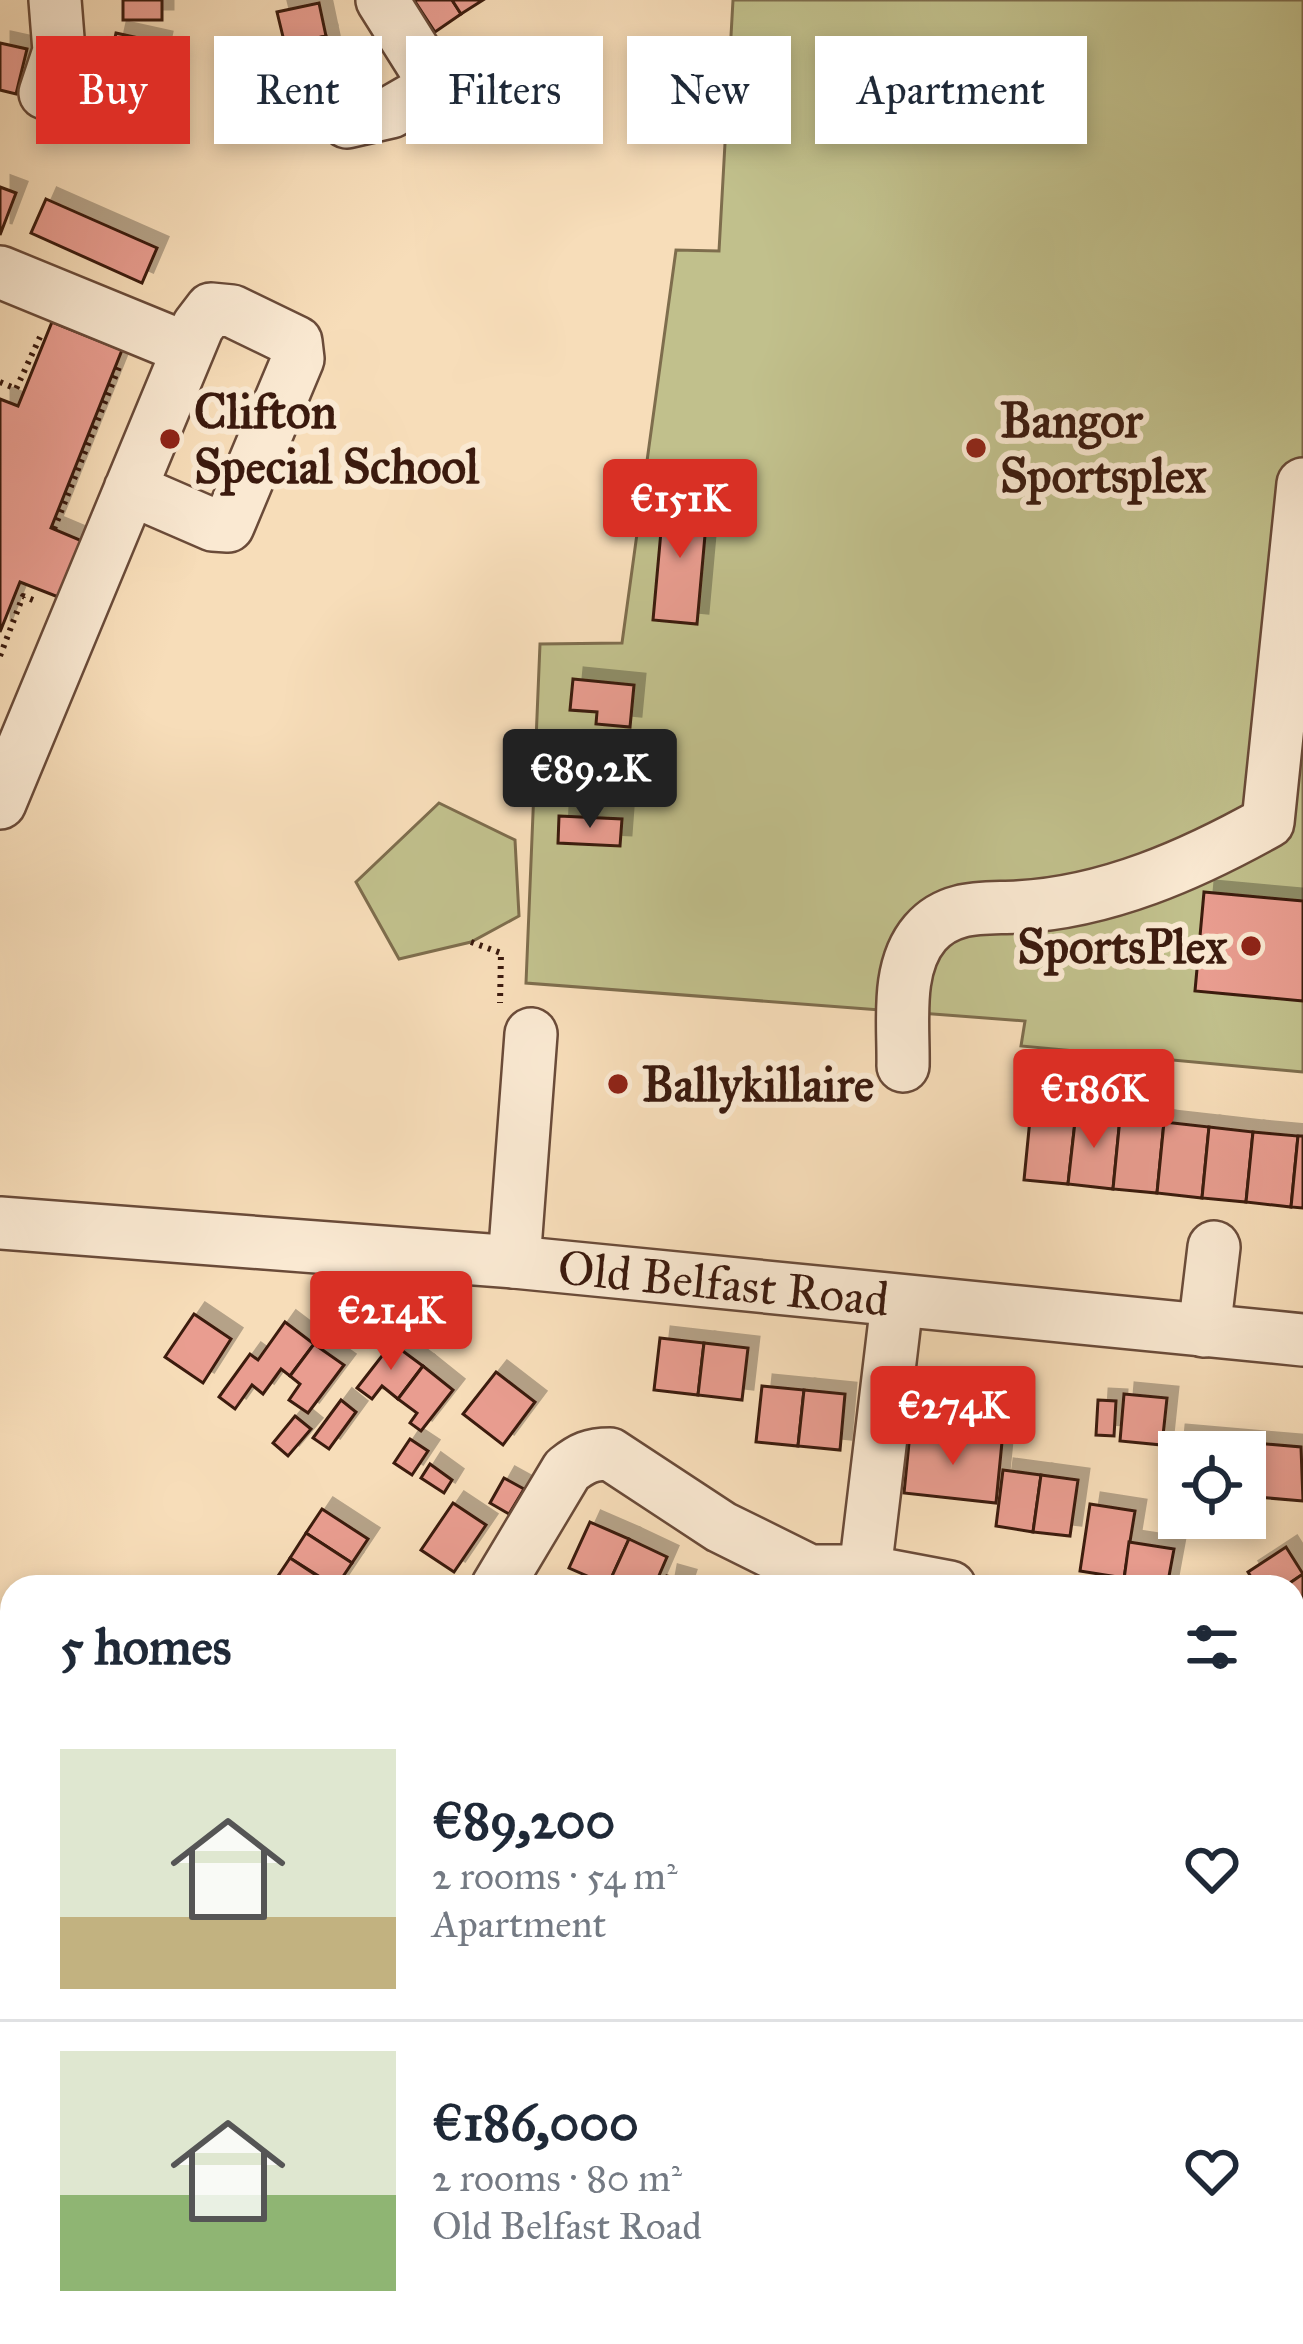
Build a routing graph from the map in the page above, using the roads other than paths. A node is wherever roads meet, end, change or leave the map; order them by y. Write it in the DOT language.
graph roads {
  1 [pos="56,0"];
  2 [pos="382,0"];
  3 [pos="58,36"];
  4 [pos="382,114"];
  5 [pos="0,272"];
  6 [pos="188,349"];
  7 [pos="1303,484"];
  8 [pos="130,489"];
  9 [pos="0,803"];
  10 [pos="515,1022"];
  11 [pos="903,1066"];
  12 [pos="0,1223"];
  13 [pos="1214,1247"];
  14 [pos="514,1262"];
  15 [pos="897,1303"];
  16 [pos="1204,1331"];
  17 [pos="1303,1340"];
  18 [pos="865,1571"];
  19 [pos="504,1575"];
  20 [pos="886,1575"];
  1 -- 3 [label="street"];
  2 -- 4 [label="street"];
  5 -- 6 [label="street"];
  6 -- 8 [label="street"];
  6 -- 8 [label="street"];
  7 -- 11 [label="street"];
  8 -- 9 [label="street"];
  10 -- 14 [label="street"];
  12 -- 14 [label="street, Old Belfast Road"];
  13 -- 16 [label="street"];
  14 -- 15 [label="street, Old Belfast Road"];
  15 -- 16 [label="street, Old Belfast Road"];
  15 -- 18 [label="street"];
  16 -- 17 [label="street, Old Belfast Road"];
  18 -- 19 [label="street"];
  18 -- 20 [label="street"];
}
